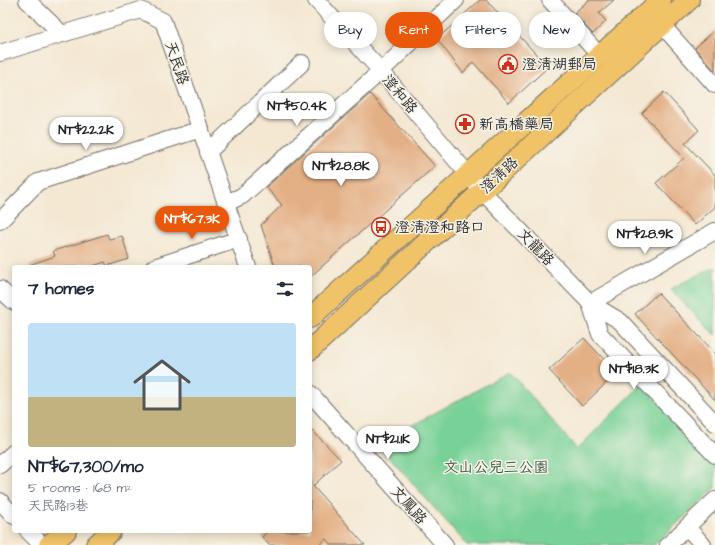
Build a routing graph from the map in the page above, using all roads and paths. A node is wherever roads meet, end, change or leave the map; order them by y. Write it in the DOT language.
graph roads {
  1 [pos="27,0"];
  2 [pos="316,0"];
  3 [pos="456,0"];
  4 [pos="550,0"];
  5 [pos="661,0"];
  6 [pos="689,0"];
  7 [pos="136,5"];
  8 [pos="662,25"];
  9 [pos="62,34"];
  10 [pos="0,54"];
  11 [pos="599,55"];
  12 [pos="302,63"];
  13 [pos="381,71"];
  14 [pos="715,85"];
  15 [pos="200,129"];
  16 [pos="208,152"];
  17 [pos="468,174"];
  18 [pos="482,191"];
  19 [pos="226,203"];
  20 [pos="0,221"];
  21 [pos="715,231"];
  22 [pos="239,239"];
  23 [pos="160,265"];
  24 [pos="247,265"];
  25 [pos="0,289"];
  26 [pos="12,300"];
  27 [pos="590,303"];
  28 [pos="312,316"];
  29 [pos="312,348"];
  30 [pos="312,395"];
  31 [pos="715,423"];
  32 [pos="12,454"];
  33 [pos="715,455"];
  34 [pos="0,465"];
  35 [pos="715,500"];
  36 [pos="0,501"];
  37 [pos="12,514"];
  38 [pos="687,527"];
  39 [pos="30,533"];
  40 [pos="64,533"];
  41 [pos="109,533"];
  42 [pos="42,545"];
  43 [pos="50,545"];
  44 [pos="96,545"];
  45 [pos="445,545"];
  46 [pos="668,545"];
  47 [pos="704,545"];
  1 -- 9 [label="street"];
  2 -- 13 [label="street, 澄和路"];
  3 -- 13 [label="street"];
  4 -- 11 [label="street"];
  5 -- 11 [label="main road, 澄清路"];
  6 -- 18 [label="main road, 澄清路"];
  7 -- 9 [label="street, 天民路"];
  7 -- 15 [label="street, 天民路"];
  8 -- 14 [label="street"];
  9 -- 10 [label="street, 天民路"];
  11 -- 17 [label="main road, 澄清路"];
  12 -- 16 [label="street"];
  13 -- 17 [label="street, 澄和路"];
  13 -- 19 [label="street"];
  15 -- 16 [label="street, 天民路"];
  15 -- 20 [label="street"];
  16 -- 19 [label="street, 天民路"];
  17 -- 18 [label="street, 澄和路"];
  17 -- 28 [label="main road, 澄清路"];
  18 -- 27 [label="street, 文龍路"];
  18 -- 29 [label="main road, 澄清路"];
  19 -- 22 [label="street, 天民路"];
  21 -- 27 [label="street"];
  22 -- 23 [label="street"];
  22 -- 24 [label="street, 天民路"];
  25 -- 26 [label="street"];
  27 -- 31 [label="street, 文龍路"];
  27 -- 33 [label="street, 文龍路"];
  30 -- 45 [label="street, 文鳳路"];
  32 -- 34 [label="street"];
  35 -- 38 [label="street"];
  36 -- 37 [label="street"];
  38 -- 46 [label="street"];
  38 -- 47 [label="street"];
  39 -- 42 [label="street"];
  40 -- 43 [label="main road"];
  41 -- 44 [label="main road"];
}
